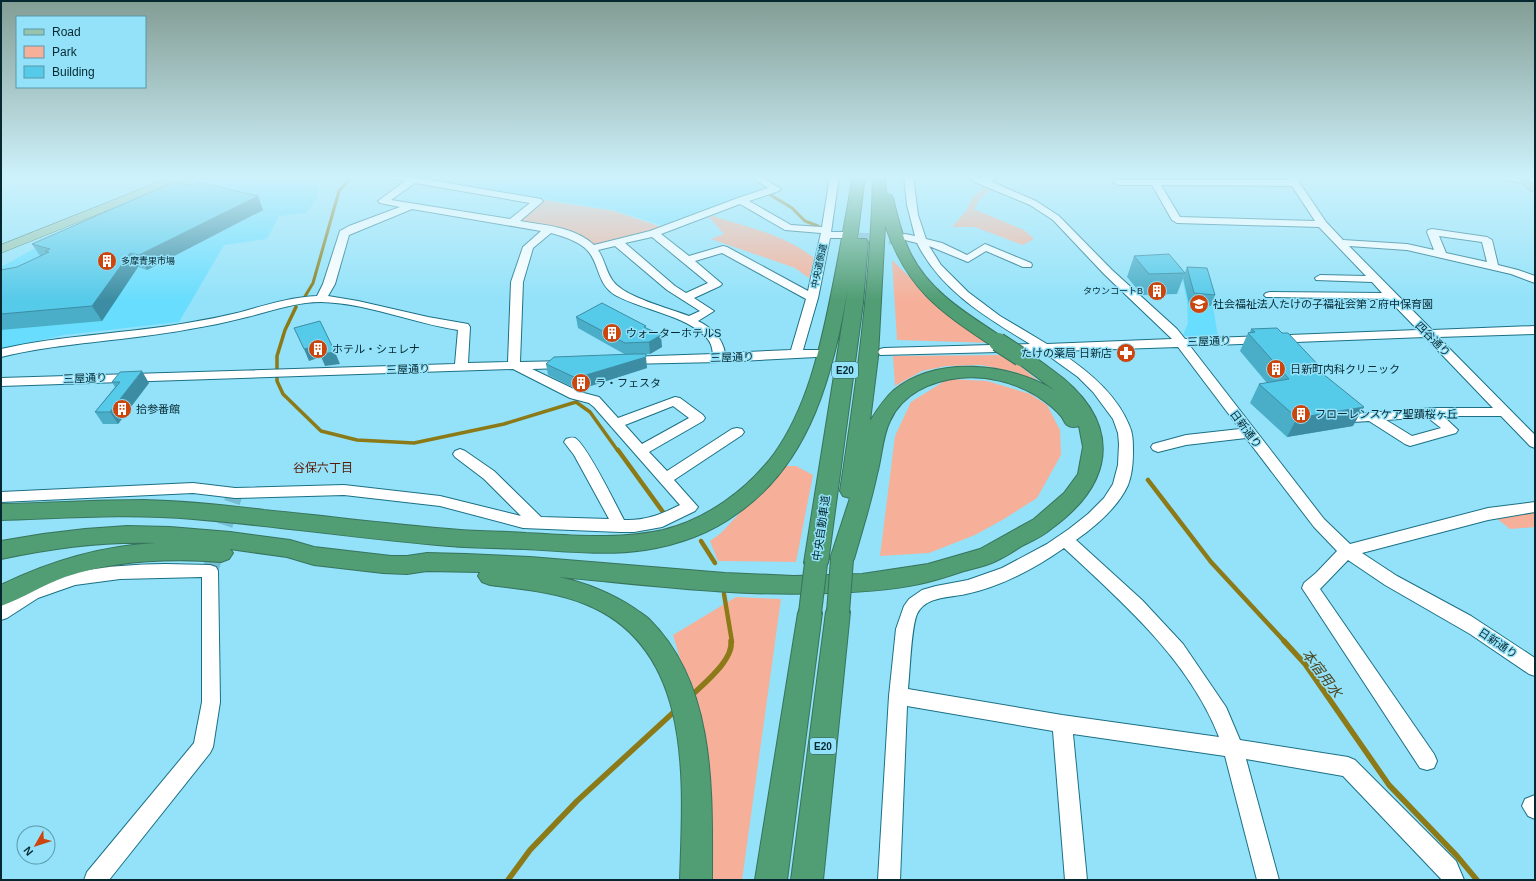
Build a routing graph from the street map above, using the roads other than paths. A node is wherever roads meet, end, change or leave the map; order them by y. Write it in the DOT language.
graph roads {
  1 [pos="69,217"];
  2 [pos="82,217"];
  3 [pos="382,217"];
  4 [pos="477,217"];
  5 [pos="519,217"];
  6 [pos="696,217"];
  7 [pos="770,217"];
  8 [pos="829,217"];
  9 [pos="853,217"];
  10 [pos="862,217"];
  11 [pos="879,217"];
  12 [pos="890,217"];
  13 [pos="914,217"];
  14 [pos="1055,217"];
  15 [pos="1175,217"];
  16 [pos="1317,217"];
  17 [pos="512,223"];
  18 [pos="1322,224"];
  19 [pos="549,229"];
  20 [pos="654,233"];
  21 [pos="826,233"];
  22 [pos="844,236"];
  23 [pos="905,239"];
  24 [pos="977,239"];
  25 [pos="920,240"];
  26 [pos="617,242"];
  27 [pos="1340,243"];
  28 [pos="1,244"];
  29 [pos="985,247"];
  30 [pos="591,249"];
  31 [pos="1,250"];
  32 [pos="1442,256"];
  33 [pos="686,260"];
  34 [pos="1027,265"];
  35 [pos="1493,267"];
  36 [pos="1320,278"];
  37 [pos="1374,279"];
  38 [pos="1535,280"];
  39 [pos="1270,295"];
  40 [pos="1391,296"];
  41 [pos="686,297"];
  42 [pos="812,298"];
  43 [pos="321,299"];
  44 [pos="689,321"];
  45 [pos="1535,330"];
  46 [pos="1427,334"];
  47 [pos="1181,342"];
  48 [pos="1046,348"];
  49 [pos="884,352"];
  50 [pos="1,353"];
  51 [pos="816,353"];
  52 [pos="796,354"];
  53 [pos="720,358"];
  54 [pos="617,362"];
  55 [pos="578,363"];
  56 [pos="514,366"];
  57 [pos="461,367"];
  58 [pos="1,382"];
  59 [pos="1431,412"];
  60 [pos="1505,412"];
  61 [pos="1372,417"];
  62 [pos="1353,418"];
  63 [pos="618,423"];
  64 [pos="737,432"];
  65 [pos="1249,433"];
  66 [pos="571,442"];
  67 [pos="1535,443"];
  68 [pos="1158,447"];
  69 [pos="640,452"];
  70 [pos="460,454"];
  71 [pos="665,479"];
  72 [pos="1,497"];
  73 [pos="1535,507"];
  74 [pos="1,512"];
  75 [pos="248,517"];
  76 [pos="538,523"];
  77 [pos="620,526"];
  78 [pos="465,539"];
  79 [pos="1066,540"];
  80 [pos="1,541"];
  81 [pos="1,550"];
  82 [pos="1346,551"];
  83 [pos="302,554"];
  84 [pos="842,559"];
  85 [pos="405,565"];
  86 [pos="1,596"];
  87 [pos="1,613"];
  88 [pos="1535,668"];
  89 [pos="898,696"];
  90 [pos="1062,724"];
  91 [pos="1233,748"];
  92 [pos="1427,761"];
  93 [pos="1535,805"];
  94 [pos="1535,809"];
  95 [pos="96,880"];
  96 [pos="696,880"];
  97 [pos="771,880"];
  98 [pos="807,880"];
  99 [pos="889,880"];
  100 [pos="1076,880"];
  101 [pos="1268,880"];
  102 [pos="1453,880"];
  1 -- 28 [label="main road"];
  2 -- 31 [label="main road"];
  3 -- 43 [label="street"];
  4 -- 17 [label="street"];
  5 -- 17 [label="street"];
  6 -- 20 [label="street"];
  7 -- 21 [label="street"];
  8 -- 21 [label="street, 中央道側道"];
  9 -- 78 [label="highway"];
  10 -- 97 [label="highway, 中央自動車道 / E20, bridge"];
  11 -- 84 [label="highway, E20"];
  12 -- 85 [label="highway, bridge"];
  13 -- 25 [label="street"];
  14 -- 47 [label="street, 日新通り"];
  15 -- 18 [label="street"];
  16 -- 18 [label="street, 四谷通り"];
  17 -- 19 [label="street"];
  18 -- 27 [label="street, 四谷通り"];
  19 -- 30 [label="street"];
  19 -- 56 [label="street"];
  20 -- 26 [label="street"];
  20 -- 33 [label="street"];
  21 -- 22 [label="street"];
  21 -- 42 [label="street, 中央道側道"];
  23 -- 25 [label="street"];
  24 -- 29 [label="street"];
  25 -- 29 [label="street"];
  25 -- 48 [label="street"];
  26 -- 30 [label="street"];
  26 -- 41 [label="street"];
  27 -- 32 [label="street"];
  27 -- 37 [label="street, 四谷通り"];
  29 -- 34 [label="street"];
  30 -- 44 [label="street"];
  32 -- 35 [label="street"];
  32 -- 35 [label="street"];
  33 -- 41 [label="street"];
  33 -- 42 [label="street"];
  35 -- 38 [label="street"];
  36 -- 37 [label="street"];
  37 -- 40 [label="street, 四谷通り"];
  39 -- 40 [label="street"];
  40 -- 46 [label="street, 四谷通り"];
  41 -- 44 [label="street"];
  42 -- 52 [label="street, 中央道側道"];
  43 -- 50 [label="street"];
  43 -- 57 [label="street"];
  44 -- 53 [label="street"];
  45 -- 46 [label="street, 三屋通り"];
  46 -- 47 [label="street, 三屋通り"];
  46 -- 60 [label="street, 四谷通り"];
  47 -- 48 [label="street, 三屋通り"];
  47 -- 65 [label="street, 日新通り"];
  48 -- 49 [label="street, 三屋通り"];
  48 -- 79 [label="street"];
  51 -- 52 [label="street, 三屋通り"];
  52 -- 53 [label="street, 三屋通り"];
  53 -- 54 [label="street, 三屋通り"];
  55 -- 56 [label="street, 三屋通り"];
  56 -- 57 [label="street, 三屋通り"];
  56 -- 63 [label="street"];
  57 -- 58 [label="street, 三屋通り"];
  59 -- 60 [label="street"];
  59 -- 61 [label="street"];
  59 -- 61 [label="street"];
  60 -- 67 [label="street, 四谷通り"];
  61 -- 62 [label="street"];
  63 -- 69 [label="street"];
  63 -- 69 [label="street"];
  64 -- 71 [label="street"];
  65 -- 68 [label="street"];
  65 -- 82 [label="street, 日新通り"];
  66 -- 77 [label="street"];
  69 -- 71 [label="street"];
  70 -- 76 [label="street"];
  71 -- 77 [label="street"];
  72 -- 76 [label="street"];
  73 -- 82 [label="street"];
  74 -- 75 [label="highway"];
  75 -- 78 [label="highway"];
  75 -- 80 [label="highway"];
  76 -- 77 [label="street"];
  78 -- 84 [label="highway"];
  79 -- 89 [label="street"];
  79 -- 91 [label="street"];
  81 -- 83 [label="highway"];
  82 -- 88 [label="street, 日新通り"];
  82 -- 92 [label="street"];
  83 -- 85 [label="highway"];
  83 -- 86 [label="highway"];
  84 -- 98 [label="highway, E20, bridge"];
  85 -- 96 [label="highway"];
  87 -- 95 [label="street"];
  89 -- 90 [label="street"];
  89 -- 99 [label="street"];
  90 -- 91 [label="street"];
  90 -- 100 [label="street"];
  91 -- 101 [label="street"];
  91 -- 102 [label="street"];
  93 -- 94 [label="street"];
}
